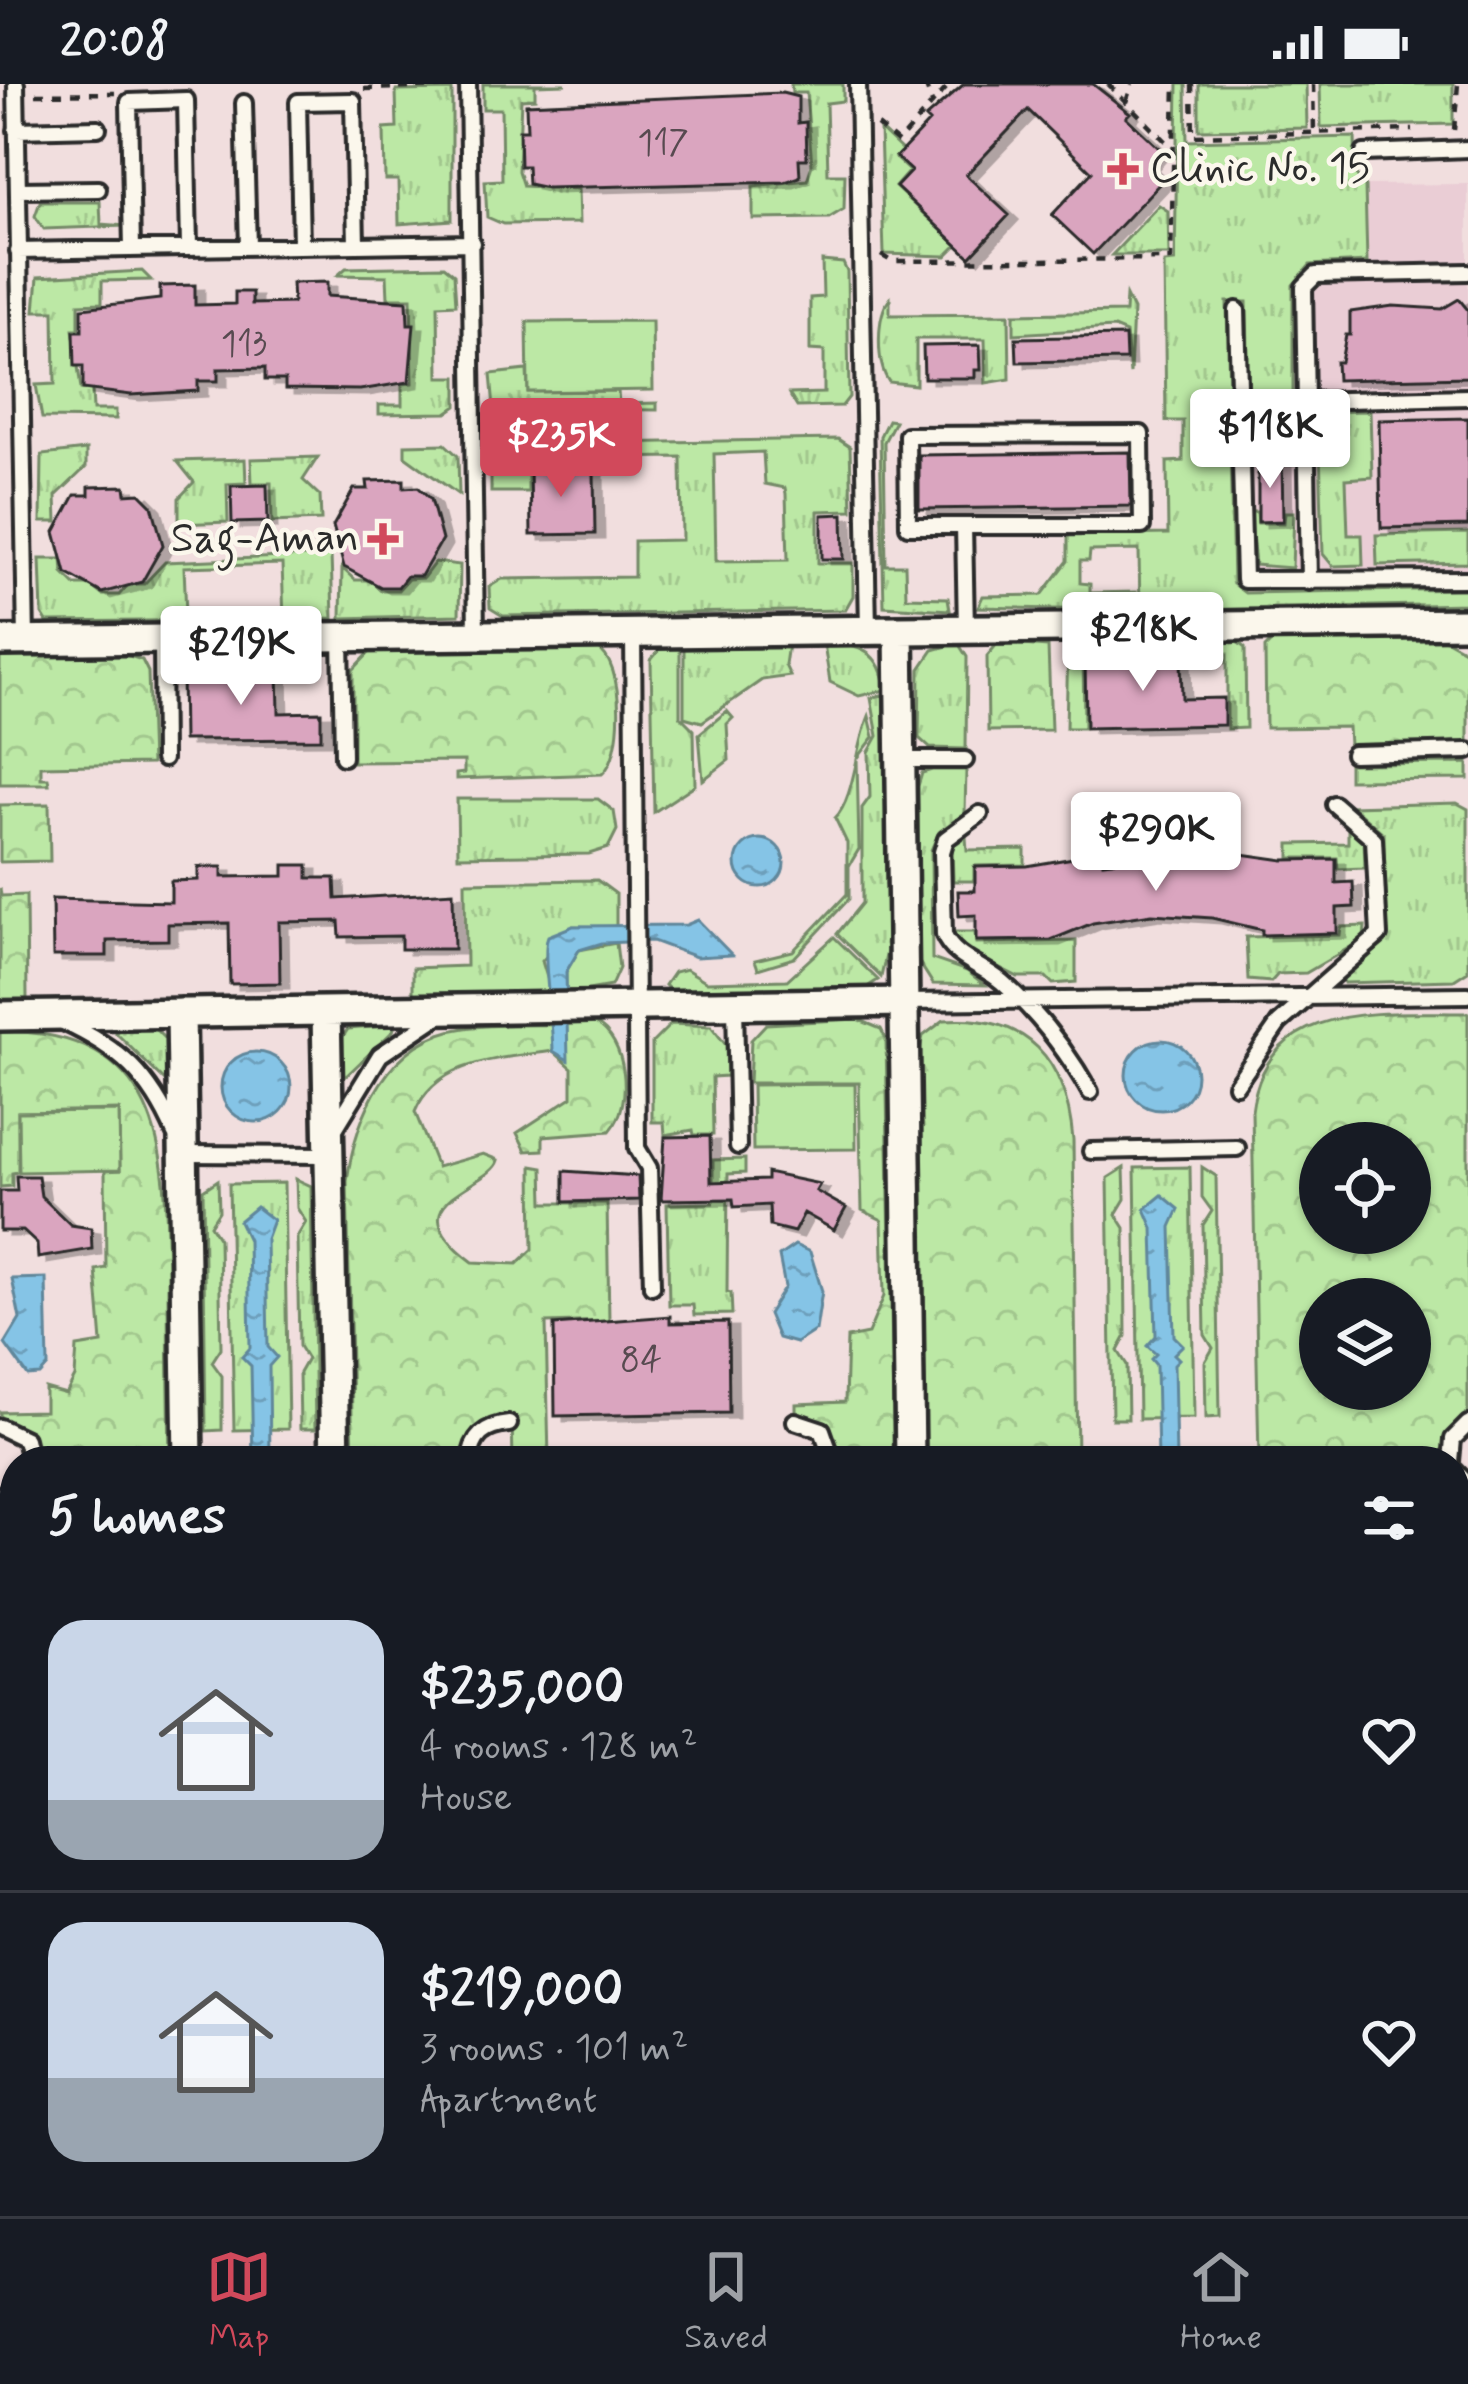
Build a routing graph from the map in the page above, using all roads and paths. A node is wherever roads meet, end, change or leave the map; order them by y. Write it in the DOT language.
graph roads {
  1 [pos="16,84"];
  2 [pos="98,84"];
  3 [pos="454,84"];
  4 [pos="468,84"];
  5 [pos="858,84"];
  6 [pos="925,84"];
  7 [pos="950,84"];
  8 [pos="1108,84"];
  9 [pos="1132,84"];
  10 [pos="1175,84"];
  11 [pos="1192,84"];
  12 [pos="1313,84"];
  13 [pos="1458,84"];
  14 [pos="391,86"];
  15 [pos="352,89"];
  16 [pos="99,93"];
  17 [pos="1126,102"];
  18 [pos="244,103"];
  19 [pos="932,103"];
  20 [pos="876,104"];
  21 [pos="877,124"];
  22 [pos="98,128"];
  23 [pos="16,130"];
  24 [pos="1314,133"];
  25 [pos="877,146"];
  26 [pos="1170,146"];
  27 [pos="1468,149"];
  28 [pos="1364,153"];
  29 [pos="98,189"];
  30 [pos="17,190"];
  31 [pos="472,243"];
  32 [pos="356,245"];
  33 [pos="301,246"];
  34 [pos="248,247"];
  35 [pos="189,248"];
  36 [pos="132,249"];
  37 [pos="880,250"];
  38 [pos="18,251"];
  39 [pos="1468,272"];
  40 [pos="1237,310"];
  41 [pos="1468,397"];
  42 [pos="1305,400"];
  43 [pos="964,526"];
  44 [pos="1468,579"];
  45 [pos="1309,582"];
  46 [pos="1468,623"];
  47 [pos="868,630"];
  48 [pos="899,630"];
  49 [pos="966,630"];
  50 [pos="633,633"];
  51 [pos="476,634"];
  52 [pos="340,636"];
  53 [pos="162,639"];
  54 [pos="13,641"];
  55 [pos="1468,751"];
  56 [pos="1353,754"];
  57 [pos="343,757"];
  58 [pos="163,759"];
  59 [pos="901,760"];
  60 [pos="964,760"];
  61 [pos="1334,804"];
  62 [pos="980,814"];
  63 [pos="1468,994"];
  64 [pos="1305,999"];
  65 [pos="1022,1002"];
  66 [pos="905,1003"];
  67 [pos="736,1005"];
  68 [pos="634,1006"];
  69 [pos="450,1010"];
  70 [pos="326,1011"];
  71 [pos="181,1013"];
  72 [pos="0,1016"];
  73 [pos="47,1016"];
  74 [pos="1236,1085"];
  75 [pos="1090,1092"];
  76 [pos="737,1145"];
  77 [pos="1237,1148"];
  78 [pos="1091,1150"];
  79 [pos="327,1155"];
  80 [pos="184,1156"];
  81 [pos="652,1286"];
  82 [pos="795,1421"];
  83 [pos="509,1424"];
  84 [pos="0,1426"];
  85 [pos="25,1446"];
  86 [pos="188,1446"];
  87 [pos="334,1446"];
  88 [pos="473,1446"];
  89 [pos="828,1446"];
  90 [pos="910,1446"];
  1 -- 23 [label="lane"];
  2 -- 16 [label="path"];
  3 -- 14 [label="path"];
  4 -- 31 [label="lane"];
  5 -- 47 [label="lane"];
  6 -- 19 [label="path"];
  7 -- 19 [label="path"];
  8 -- 17 [label="path"];
  9 -- 17 [label="path"];
  10 -- 26 [label="path"];
  11 -- 24 [label="path"];
  12 -- 24 [label="path"];
  13 -- 24 [label="path"];
  14 -- 15 [label="path"];
  17 -- 26 [label="path"];
  18 -- 34 [label="lane"];
  19 -- 21 [label="path"];
  20 -- 21 [label="path"];
  21 -- 25 [label="path"];
  22 -- 23 [label="lane"];
  23 -- 30 [label="lane"];
  26 -- 37 [label="path"];
  27 -- 28 [label="lane"];
  29 -- 30 [label="lane"];
  30 -- 38 [label="lane"];
  31 -- 32 [label="lane"];
  31 -- 51 [label="lane"];
  32 -- 33 [label="lane"];
  32 -- 33 [label="lane"];
  33 -- 34 [label="lane"];
  34 -- 35 [label="lane"];
  35 -- 36 [label="lane"];
  35 -- 36 [label="lane"];
  36 -- 38 [label="lane"];
  38 -- 54 [label="lane"];
  39 -- 42 [label="lane"];
  40 -- 45 [label="lane"];
  41 -- 42 [label="lane"];
  42 -- 45 [label="lane"];
  43 -- 43 [label="lane"];
  43 -- 49 [label="lane"];
  44 -- 45 [label="lane"];
  46 -- 49 [label="street"];
  47 -- 48 [label="street"];
  47 -- 50 [label="street"];
  48 -- 49 [label="street"];
  48 -- 59 [label="street"];
  50 -- 51 [label="street"];
  50 -- 68 [label="lane"];
  51 -- 52 [label="street"];
  52 -- 53 [label="street"];
  52 -- 57 [label="lane"];
  53 -- 54 [label="street"];
  53 -- 58 [label="lane"];
  55 -- 56 [label="lane"];
  59 -- 60 [label="lane"];
  59 -- 66 [label="street"];
  61 -- 64 [label="lane"];
  62 -- 65 [label="lane"];
  63 -- 64 [label="lane"];
  64 -- 65 [label="lane"];
  64 -- 74 [label="lane"];
  65 -- 66 [label="lane"];
  65 -- 75 [label="lane"];
  66 -- 67 [label="street"];
  66 -- 90 [label="street"];
  67 -- 68 [label="street"];
  67 -- 76 [label="lane"];
  68 -- 69 [label="street"];
  68 -- 81 [label="lane"];
  69 -- 70 [label="street"];
  69 -- 79 [label="lane"];
  70 -- 71 [label="street"];
  70 -- 79 [label="street"];
  71 -- 73 [label="street"];
  71 -- 80 [label="street"];
  72 -- 73 [label="street"];
  73 -- 80 [label="lane"];
  77 -- 78 [label="lane"];
  79 -- 80 [label="lane"];
  79 -- 87 [label="street"];
  80 -- 86 [label="street"];
  82 -- 89 [label="lane"];
  83 -- 88 [label="lane"];
  84 -- 85 [label="lane"];
}
